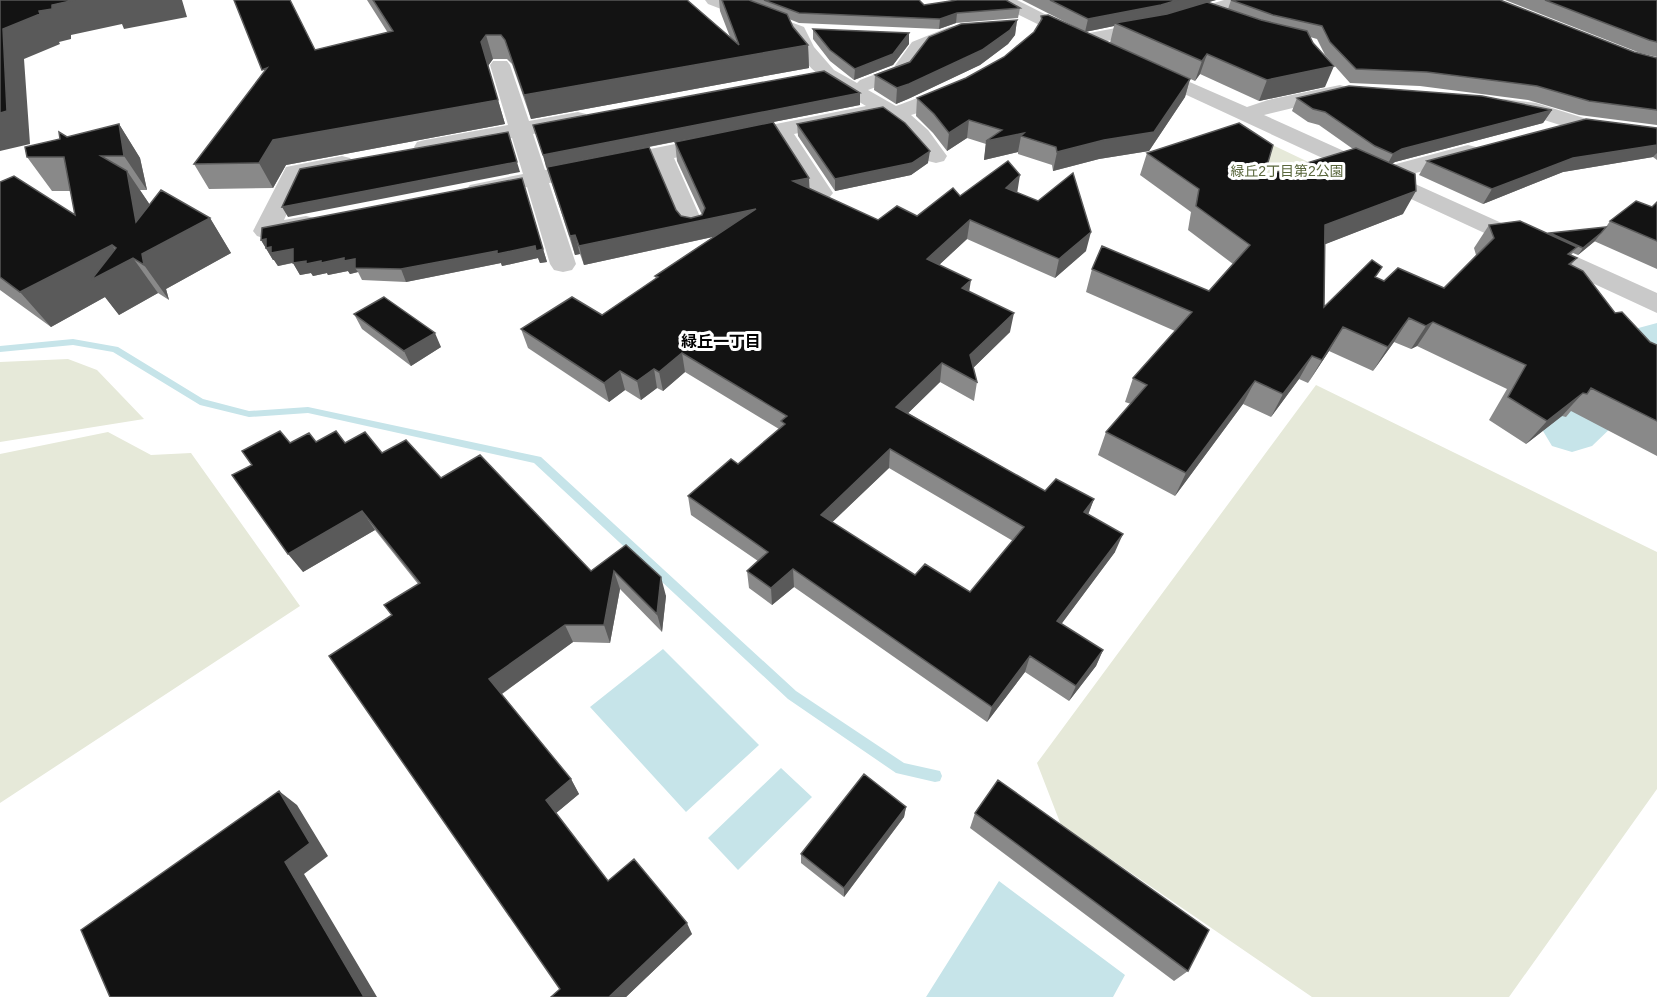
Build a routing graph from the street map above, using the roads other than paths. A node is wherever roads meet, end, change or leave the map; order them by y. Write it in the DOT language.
graph roads {
  1 [pos="714,0"];
  2 [pos="1003,0"];
  3 [pos="1243,0"];
  4 [pos="1202,13"];
  5 [pos="1048,24"];
  6 [pos="1233,24"];
  7 [pos="989,29"];
  8 [pos="1020,30"];
  9 [pos="797,31"];
  10 [pos="818,32"];
  11 [pos="905,36"];
  12 [pos="940,37"];
  13 [pos="1082,40"];
  14 [pos="500,65"];
  15 [pos="827,74"];
  16 [pos="1328,74"];
  17 [pos="805,78"];
  18 [pos="973,82"];
  19 [pos="854,89"];
  20 [pos="1342,91"];
  21 [pos="1365,92"];
  22 [pos="1485,102"];
  23 [pos="890,111"];
  24 [pos="599,115"];
  25 [pos="1246,115"];
  26 [pos="1576,123"];
  27 [pos="1599,126"];
  28 [pos="519,129"];
  29 [pos="781,131"];
  30 [pos="1542,132"];
  31 [pos="1484,148"];
  32 [pos="406,150"];
  33 [pos="661,155"];
  34 [pos="936,156"];
  35 [pos="361,159"];
  36 [pos="536,179"];
  37 [pos="1386,180"];
  38 [pos="821,193"];
  39 [pos="453,195"];
  40 [pos="324,219"];
  41 [pos="693,228"];
  42 [pos="563,264"];
  43 [pos="1657,304"];
  1 -- 9 [label="street"];
  2 -- 5 [label="street"];
  3 -- 4 [label="street"];
  4 -- 6 [label="street"];
  4 -- 13 [label="street"];
  5 -- 8 [label="street"];
  5 -- 13 [label="street"];
  7 -- 12 [label="street"];
  9 -- 10 [label="street"];
  9 -- 15 [label="street"];
  11 -- 12 [label="street"];
  12 -- 19 [label="street"];
  13 -- 25 [label="street"];
  14 -- 28 [label="street"];
  15 -- 17 [label="street"];
  15 -- 19 [label="street"];
  16 -- 20 [label="street"];
  18 -- 23 [label="street"];
  19 -- 23 [label="street"];
  20 -- 21 [label="street"];
  20 -- 25 [label="street"];
  22 -- 26 [label="street"];
  23 -- 29 [label="street"];
  23 -- 34 [label="street"];
  24 -- 28 [label="street"];
  25 -- 37 [label="street"];
  26 -- 27 [label="street"];
  26 -- 30 [label="street"];
  28 -- 32 [label="street"];
  28 -- 36 [label="street"];
  29 -- 33 [label="street"];
  29 -- 38 [label="street"];
  31 -- 37 [label="street"];
  33 -- 36 [label="street"];
  33 -- 41 [label="street"];
  35 -- 40 [label="street"];
  36 -- 39 [label="street"];
  36 -- 42 [label="street"];
  37 -- 43 [label="street"];
}
